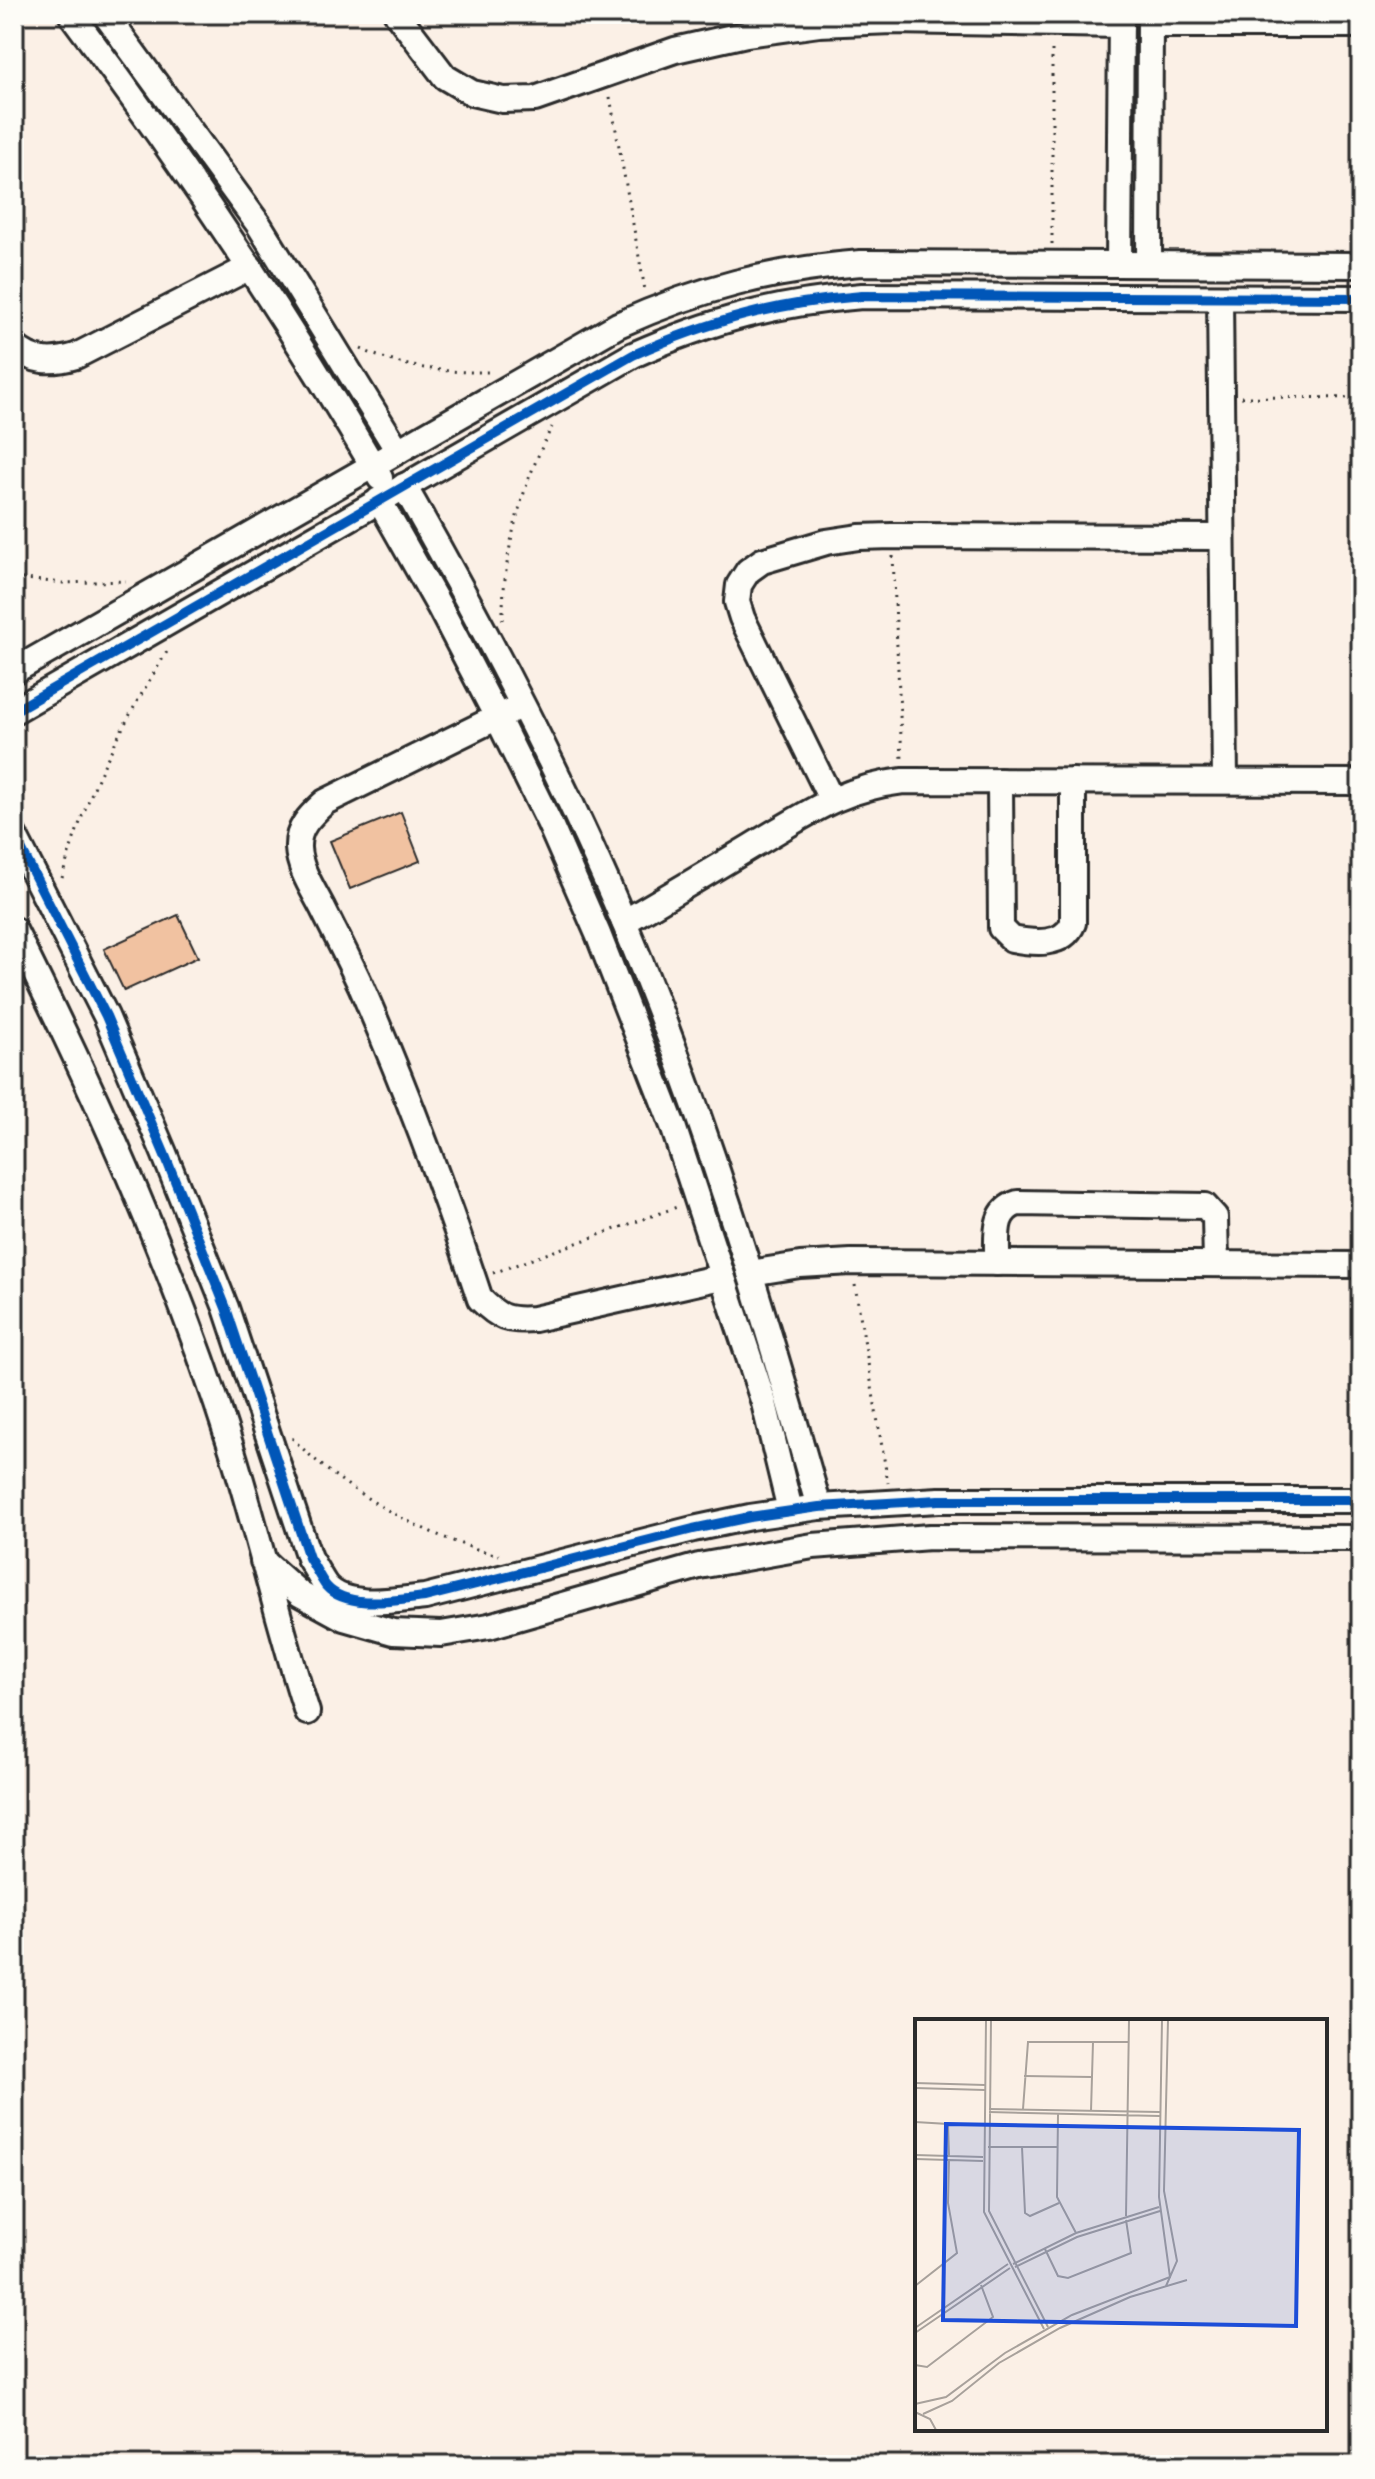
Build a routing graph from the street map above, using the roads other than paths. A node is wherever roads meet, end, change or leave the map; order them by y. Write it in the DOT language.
graph roads {
  1 [pos="71,14"];
  2 [pos="105,14"];
  3 [pos="397,14"];
  4 [pos="817,19"];
  5 [pos="1121,20"];
  6 [pos="1150,20"];
  7 [pos="1361,23"];
  8 [pos="744,24"];
  9 [pos="259,225"];
  10 [pos="234,241"];
  11 [pos="1119,264"];
  12 [pos="1149,264"];
  13 [pos="1361,265"];
  14 [pos="250,267"];
  15 [pos="1220,298"];
  16 [pos="1361,298"];
  17 [pos="14,346"];
  18 [pos="398,451"];
  19 [pos="373,466"];
  20 [pos="391,493"];
  21 [pos="1222,537"];
  22 [pos="14,671"];
  23 [pos="524,705"];
  24 [pos="14,711"];
  25 [pos="497,717"];
  26 [pos="1000,781"];
  27 [pos="1073,781"];
  28 [pos="1225,781"];
  29 [pos="1361,782"];
  30 [pos="831,799"];
  31 [pos="14,835"];
  32 [pos="624,922"];
  33 [pos="14,930"];
  34 [pos="997,1263"];
  35 [pos="1216,1264"];
  36 [pos="748,1265"];
  37 [pos="1361,1265"];
  38 [pos="720,1271"];
  39 [pos="1361,1500"];
  40 [pos="819,1507"];
  41 [pos="790,1510"];
  42 [pos="1361,1538"];
  43 [pos="263,1561"];
  44 [pos="307,1712"];
  1 -- 10 [label="street"];
  2 -- 9 [label="street"];
  3 -- 8 [label="street"];
  4 -- 5 [label="street"];
  4 -- 8 [label="street"];
  5 -- 11 [label="street"];
  6 -- 7 [label="street"];
  6 -- 12 [label="street"];
  9 -- 10 [label="street"];
  9 -- 18 [label="street"];
  10 -- 14 [label="street"];
  11 -- 12 [label="street"];
  11 -- 18 [label="street"];
  12 -- 13 [label="street"];
  14 -- 17 [label="street"];
  14 -- 19 [label="street"];
  15 -- 16 [label="street"];
  15 -- 20 [label="street"];
  15 -- 21 [label="street"];
  18 -- 19 [label="street"];
  19 -- 20 [label="street"];
  19 -- 22 [label="street"];
  20 -- 23 [label="street"];
  20 -- 24 [label="street"];
  20 -- 25 [label="street"];
  21 -- 28 [label="street"];
  21 -- 30 [label="street"];
  23 -- 25 [label="street"];
  23 -- 32 [label="street"];
  25 -- 38 [label="street"];
  25 -- 38 [label="street"];
  26 -- 27 [label="street"];
  26 -- 27 [label="street"];
  26 -- 30 [label="street"];
  27 -- 28 [label="street"];
  28 -- 29 [label="street"];
  30 -- 32 [label="street"];
  31 -- 41 [label="street"];
  32 -- 36 [label="street"];
  33 -- 43 [label="street"];
  34 -- 35 [label="street"];
  34 -- 35 [label="street"];
  34 -- 36 [label="street"];
  35 -- 37 [label="street"];
  36 -- 38 [label="street"];
  36 -- 40 [label="street"];
  38 -- 41 [label="street"];
  39 -- 40 [label="street"];
  40 -- 41 [label="street"];
  42 -- 43 [label="street"];
  43 -- 44 [label="street"];
}
